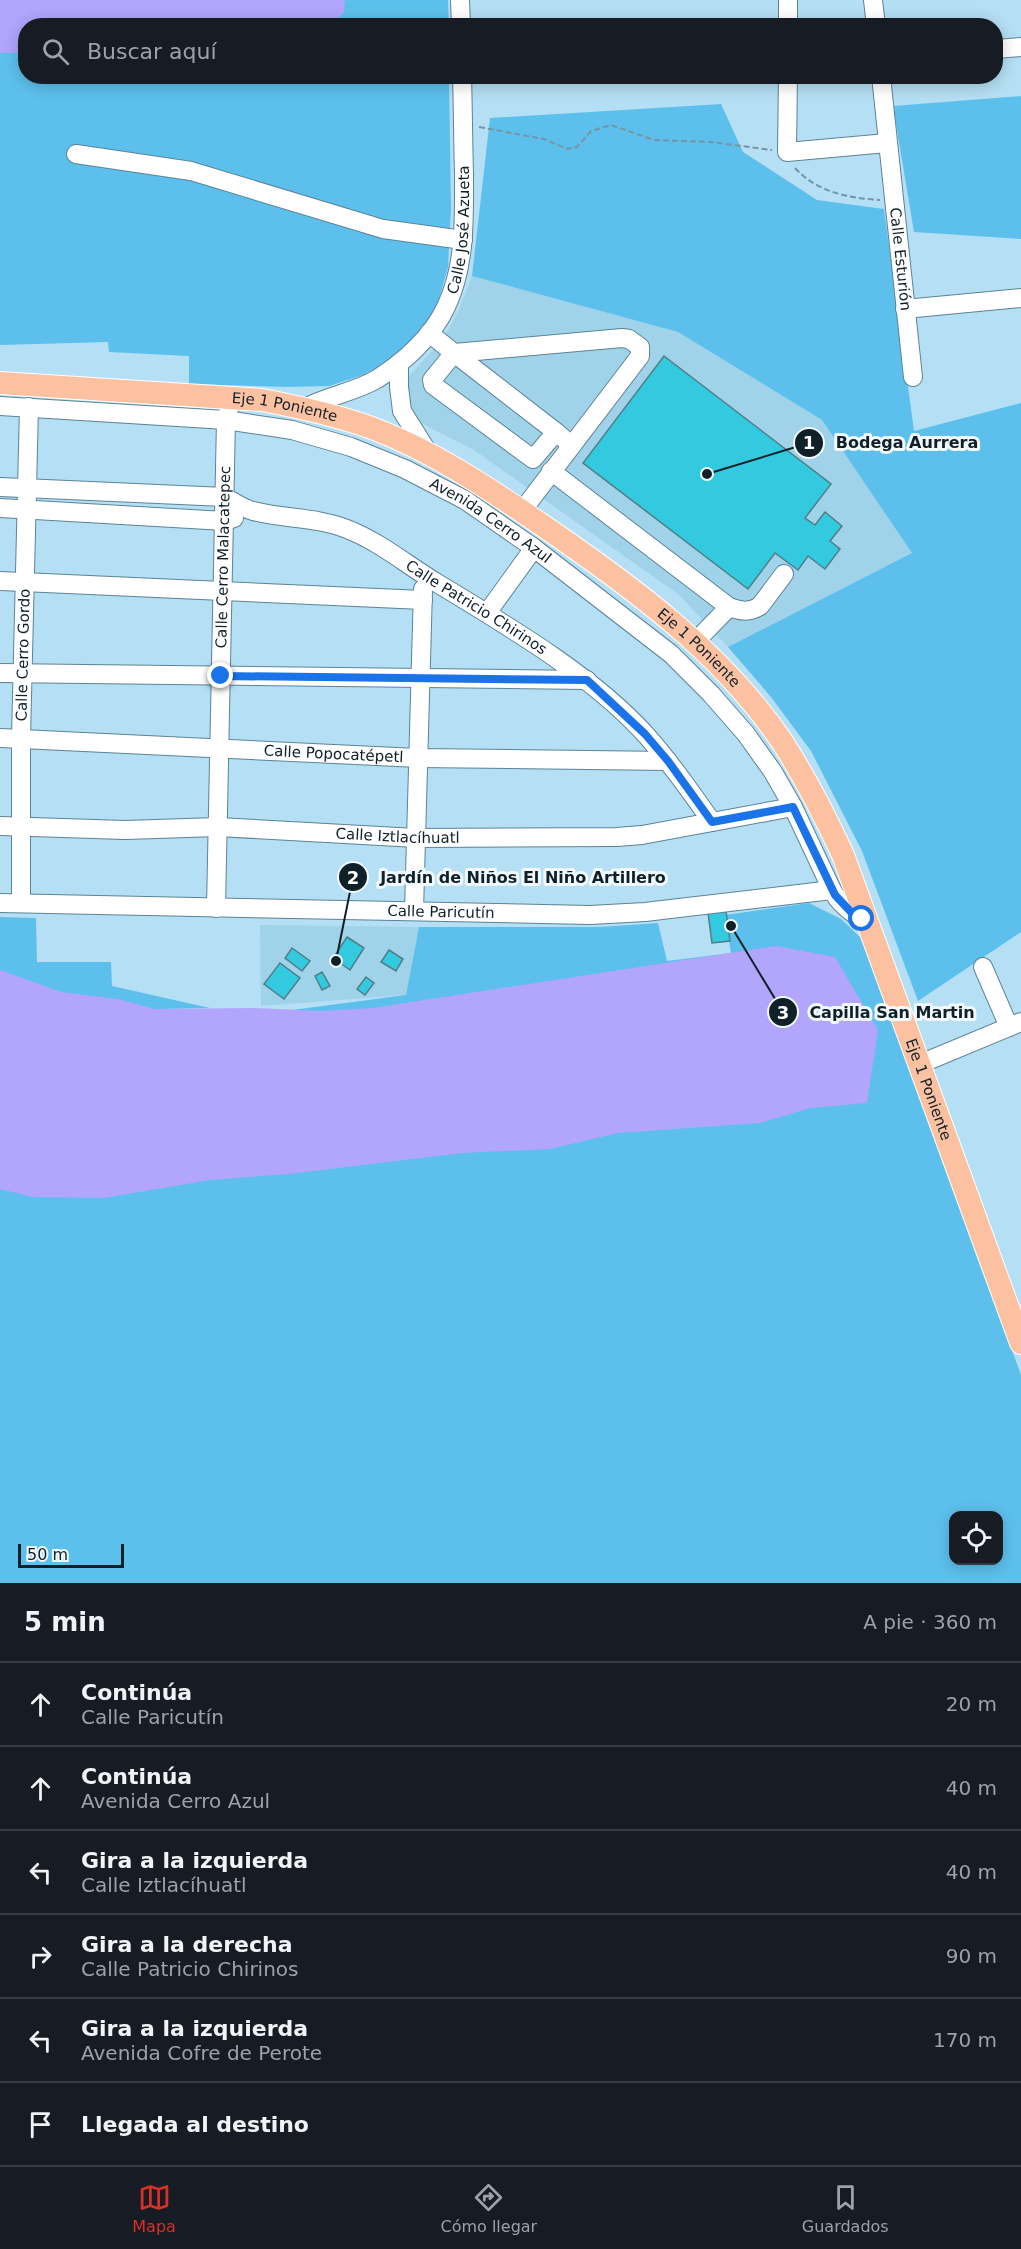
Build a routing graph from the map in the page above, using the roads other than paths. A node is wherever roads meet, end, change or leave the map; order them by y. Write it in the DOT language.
graph roads {
  1 [pos="460,0"];
  2 [pos="788,0"];
  3 [pos="873,0"];
  4 [pos="461,18"];
  5 [pos="788,18"];
  6 [pos="875,18"];
  7 [pos="1021,47"];
  8 [pos="1003,48"];
  9 [pos="462,84"];
  10 [pos="788,84"];
  11 [pos="882,84"];
  12 [pos="887,143"];
  13 [pos="76,154"];
  14 [pos="463,240"];
  15 [pos="1021,298"];
  16 [pos="905,309"];
  17 [pos="429,333"];
  18 [pos="454,353"];
  19 [pos="399,363"];
  20 [pos="913,377"];
  21 [pos="0,382"];
  22 [pos="232,392"];
  23 [pos="0,406"];
  24 [pos="29,407"];
  25 [pos="305,408"];
  26 [pos="226,420"];
  27 [pos="556,432"];
  28 [pos="571,445"];
  29 [pos="429,454"];
  30 [pos="551,471"];
  31 [pos="0,487"];
  32 [pos="27,488"];
  33 [pos="225,497"];
  34 [pos="0,508"];
  35 [pos="27,509"];
  36 [pos="252,511"];
  37 [pos="522,511"];
  38 [pos="225,521"];
  39 [pos="534,548"];
  40 [pos="423,574"];
  41 [pos="784,574"];
  42 [pos="0,581"];
  43 [pos="25,582"];
  44 [pos="223,591"];
  45 [pos="423,600"];
  46 [pos="729,607"];
  47 [pos="487,614"];
  48 [pos="695,642"];
  49 [pos="0,674"];
  50 [pos="22,674"];
  51 [pos="221,676"];
  52 [pos="420,679"];
  53 [pos="587,680"];
  54 [pos="0,738"];
  55 [pos="21,738"];
  56 [pos="220,749"];
  57 [pos="418,758"];
  58 [pos="668,761"];
  59 [pos="793,807"];
  60 [pos="712,822"];
  61 [pos="0,826"];
  62 [pos="21,827"];
  63 [pos="218,827"];
  64 [pos="416,838"];
  65 [pos="832,890"];
  66 [pos="0,903"];
  67 [pos="21,903"];
  68 [pos="216,908"];
  69 [pos="414,911"];
  70 [pos="868,922"];
  71 [pos="983,967"];
  72 [pos="1015,1024"];
  73 [pos="920,1064"];
  74 [pos="1016,1314"];
  75 [pos="1020,1340"];
  1 -- 4 [label="street"];
  2 -- 5 [label="street"];
  3 -- 6 [label="street"];
  7 -- 8 [label="street"];
  9 -- 14 [label="street, Calle José Azueta"];
  10 -- 12 [label="street"];
  11 -- 12 [label="street, Calle Esturión"];
  12 -- 16 [label="street, Calle Esturión"];
  13 -- 14 [label="street"];
  14 -- 17 [label="street, Calle José Azueta"];
  15 -- 16 [label="street"];
  16 -- 20 [label="street, Calle Esturión"];
  17 -- 18 [label="street"];
  17 -- 19 [label="street, Calle José Azueta"];
  18 -- 27 [label="street"];
  18 -- 27 [label="street"];
  18 -- 28 [label="street"];
  19 -- 25 [label="street, Calle José Azueta"];
  19 -- 29 [label="street"];
  21 -- 22 [label="main road, Eje 1 Poniente"];
  22 -- 25 [label="main road, Eje 1 Poniente"];
  22 -- 26 [label="street, Calle Cerro Malacatepec"];
  23 -- 24 [label="street, Avenida Cerro Azul"];
  24 -- 26 [label="street, Avenida Cerro Azul"];
  24 -- 32 [label="street, Calle Cerro Gordo"];
  25 -- 29 [label="main road, Eje 1 Poniente"];
  26 -- 33 [label="street, Calle Cerro Malacatepec"];
  26 -- 39 [label="street, Avenida Cerro Azul"];
  27 -- 28 [label="street"];
  28 -- 30 [label="street"];
  29 -- 37 [label="main road, Eje 1 Poniente"];
  30 -- 37 [label="street"];
  30 -- 46 [label="street"];
  31 -- 32 [label="street, Calle Patricio Chirinos"];
  32 -- 33 [label="street, Calle Patricio Chirinos"];
  32 -- 35 [label="street, Calle Cerro Gordo"];
  33 -- 36 [label="street, Calle Patricio Chirinos"];
  33 -- 38 [label="street, Calle Cerro Malacatepec"];
  34 -- 35 [label="street, Calle Patricio Chirinos"];
  35 -- 38 [label="street, Calle Patricio Chirinos"];
  35 -- 43 [label="street, Calle Cerro Gordo"];
  36 -- 38 [label="street, Calle Patricio Chirinos"];
  36 -- 40 [label="street, Calle Patricio Chirinos"];
  37 -- 48 [label="main road, Eje 1 Poniente"];
  38 -- 44 [label="street, Calle Cerro Malacatepec"];
  39 -- 47 [label="street"];
  39 -- 59 [label="street, Avenida Cerro Azul"];
  40 -- 45 [label="street"];
  40 -- 47 [label="street, Calle Patricio Chirinos"];
  41 -- 46 [label="street"];
  42 -- 43 [label="street"];
  43 -- 44 [label="street"];
  43 -- 50 [label="street, Calle Cerro Gordo"];
  44 -- 45 [label="street"];
  44 -- 51 [label="street, Calle Cerro Malacatepec"];
  45 -- 52 [label="street"];
  46 -- 48 [label="street"];
  47 -- 53 [label="street, Calle Patricio Chirinos"];
  48 -- 70 [label="main road, Eje 1 Poniente"];
  49 -- 50 [label="street"];
  50 -- 51 [label="street"];
  50 -- 55 [label="street, Calle Cerro Gordo"];
  51 -- 52 [label="street"];
  51 -- 56 [label="street, Calle Cerro Malacatepec"];
  52 -- 53 [label="street"];
  52 -- 57 [label="street"];
  53 -- 58 [label="street, Calle Patricio Chirinos"];
  54 -- 55 [label="street, Calle Popocatépetl"];
  55 -- 56 [label="street, Calle Popocatépetl"];
  55 -- 62 [label="street, Calle Cerro Gordo"];
  56 -- 57 [label="street, Calle Popocatépetl"];
  56 -- 63 [label="street, Calle Cerro Malacatepec"];
  57 -- 58 [label="street, Calle Popocatépetl"];
  57 -- 64 [label="street"];
  58 -- 60 [label="street, Calle Patricio Chirinos"];
  59 -- 60 [label="street, Calle Iztlacíhuatl"];
  59 -- 65 [label="street, Avenida Cerro Azul"];
  60 -- 64 [label="street, Calle Iztlacíhuatl"];
  61 -- 62 [label="street, Calle Iztlacíhuatl"];
  62 -- 63 [label="street, Calle Iztlacíhuatl"];
  62 -- 67 [label="street, Calle Cerro Gordo"];
  63 -- 64 [label="street, Calle Iztlacíhuatl"];
  63 -- 68 [label="street, Calle Cerro Malacatepec"];
  64 -- 69 [label="street"];
  65 -- 69 [label="street, Calle Paricutín"];
  65 -- 70 [label="street"];
  66 -- 67 [label="street, Calle Paricutín"];
  67 -- 68 [label="street, Calle Paricutín"];
  68 -- 69 [label="street, Calle Paricutín"];
  70 -- 73 [label="main road, Eje 1 Poniente"];
  71 -- 72 [label="street"];
  72 -- 73 [label="street"];
  73 -- 74 [label="main road, Eje 1 Poniente"];
  74 -- 75 [label="main road, Eje 1 Poniente"];
}
